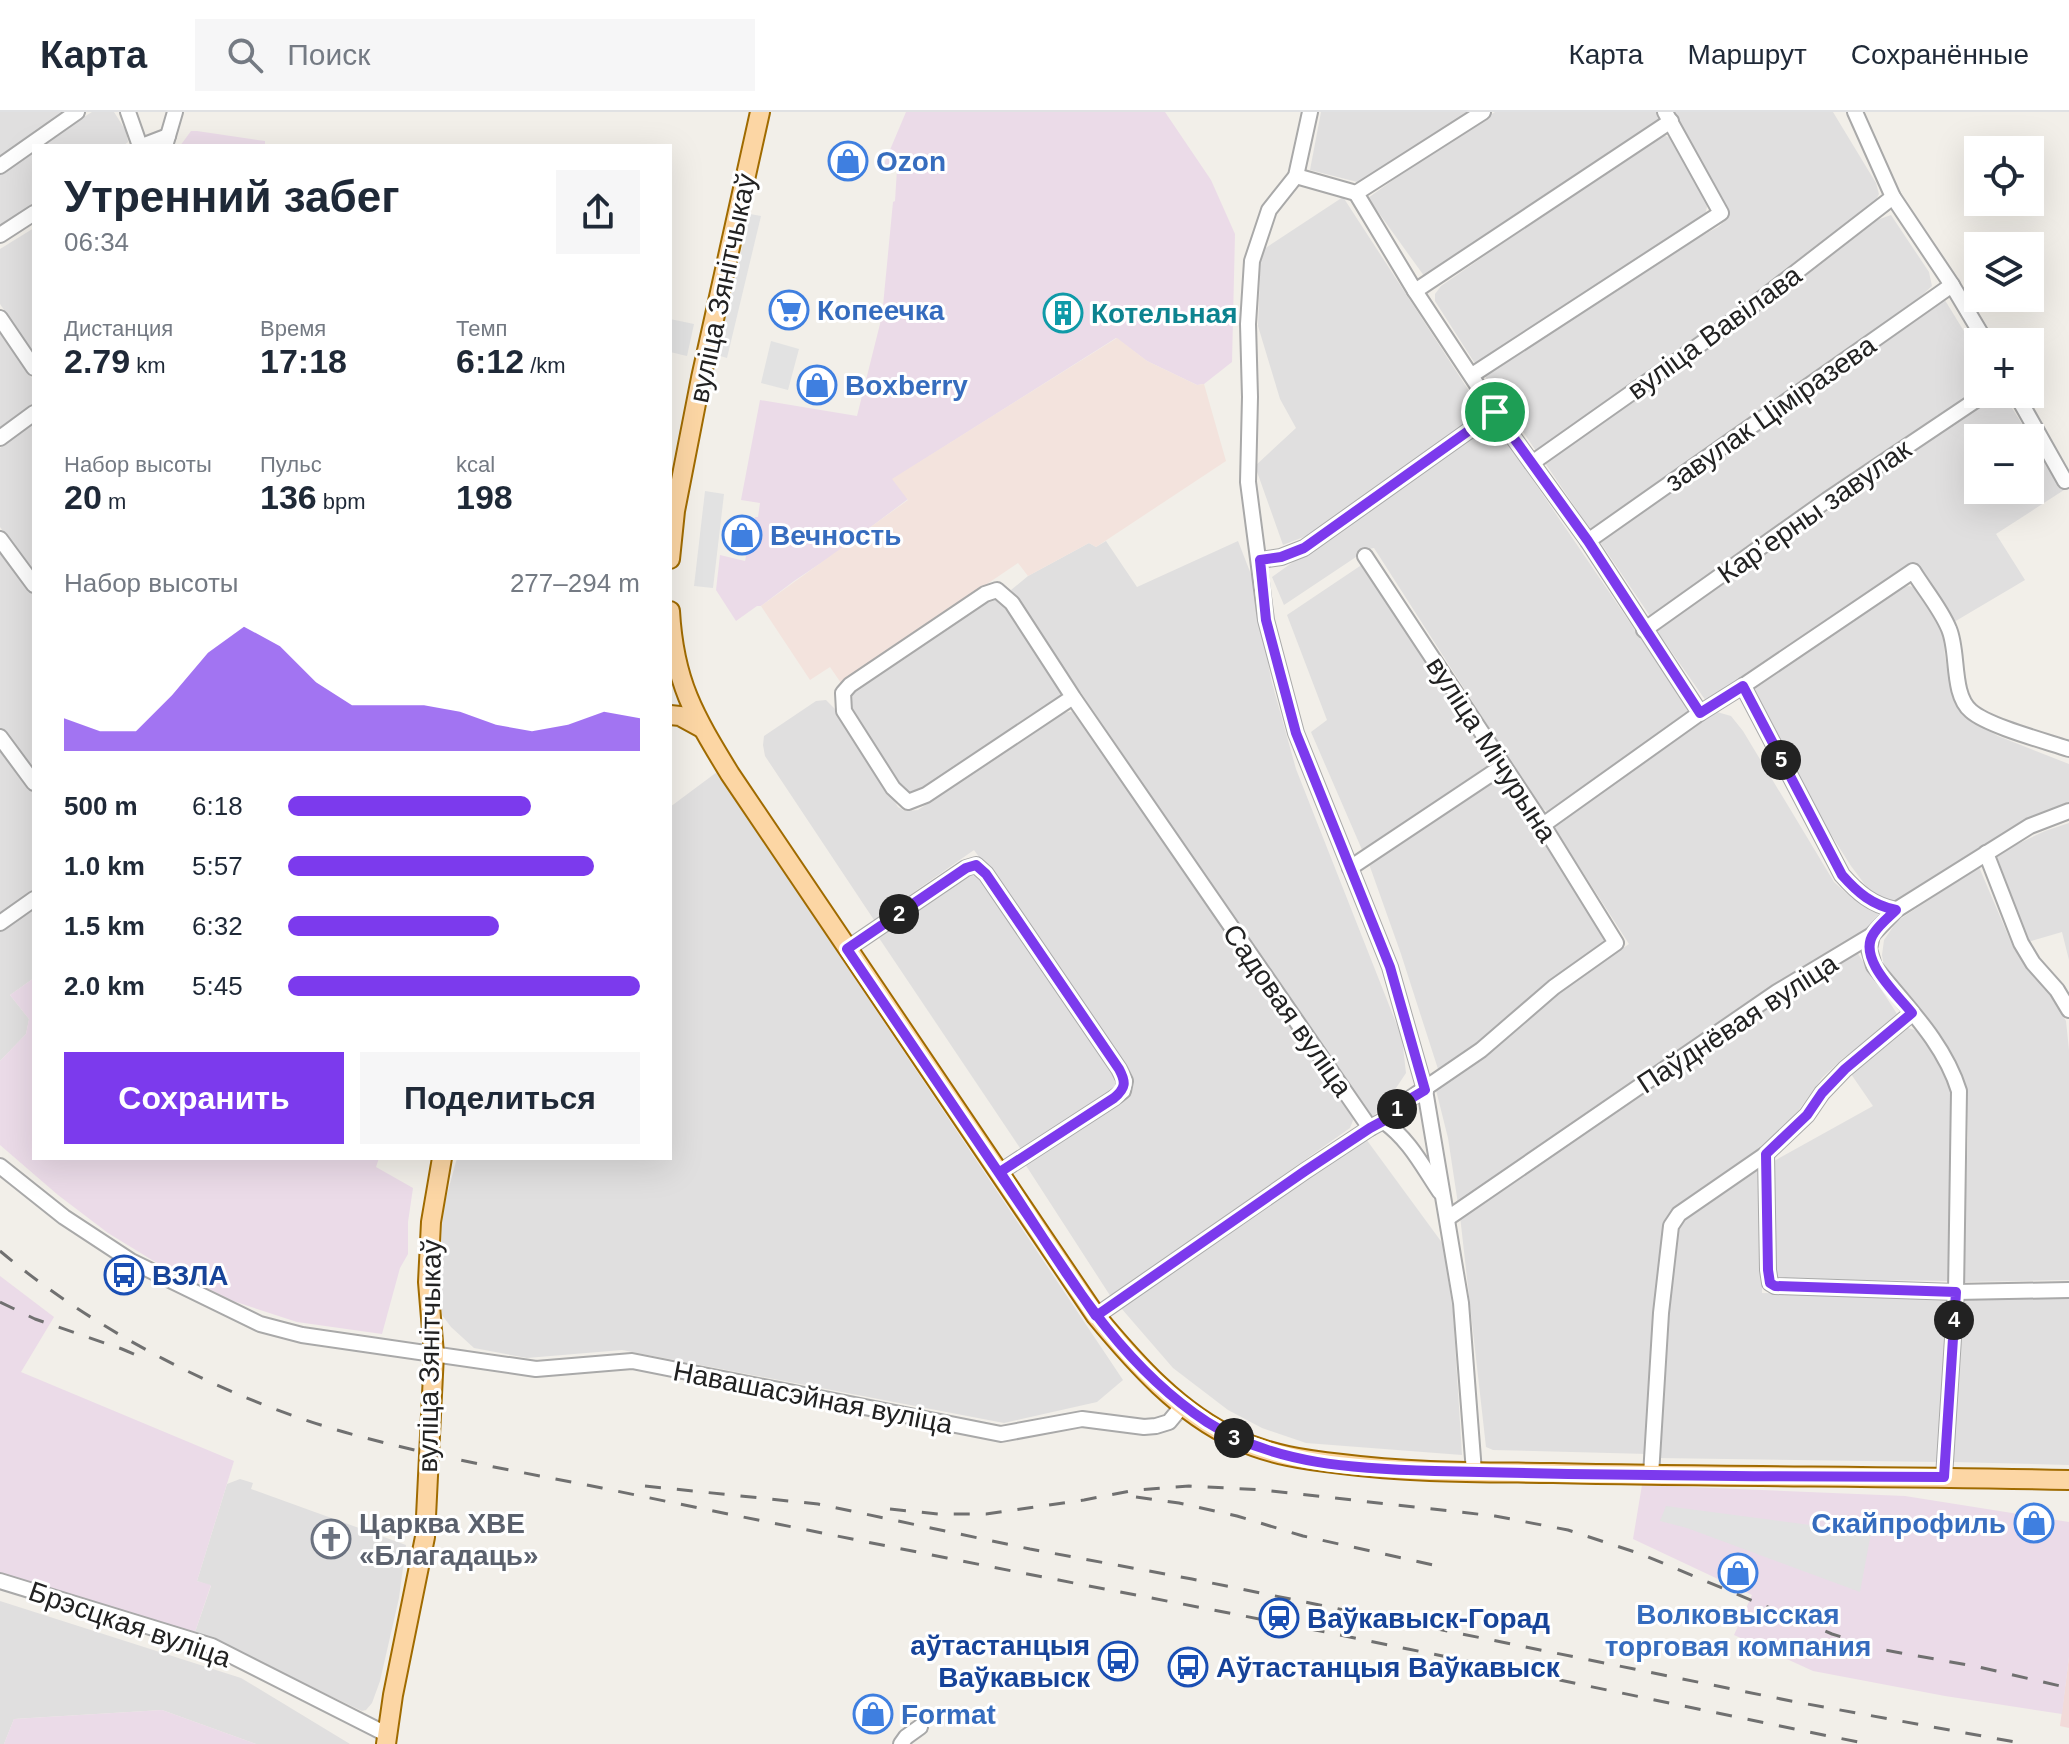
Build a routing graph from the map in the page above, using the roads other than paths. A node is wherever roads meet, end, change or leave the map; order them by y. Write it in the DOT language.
graph roads {
  1 [pos="77,112"];
  2 [pos="128,112"];
  3 [pos="175,112"];
  4 [pos="760,112"];
  5 [pos="1310,112"];
  6 [pos="1483,112"];
  7 [pos="1855,112"];
  8 [pos="1668,116"];
  9 [pos="167,141"];
  10 [pos="140,144"];
  11 [pos="0,166"];
  12 [pos="1296,176"];
  13 [pos="1356,193"];
  14 [pos="1893,197"];
  15 [pos="32,214"];
  16 [pos="0,235"];
  17 [pos="1952,285"];
  18 [pos="1415,291"];
  19 [pos="0,318"];
  20 [pos="1978,328"];
  21 [pos="32,365"];
  22 [pos="1472,375"];
  23 [pos="1964,408"];
  24 [pos="2024,408"];
  25 [pos="1495,412"];
  26 [pos="32,414"];
  27 [pos="0,438"];
  28 [pos="1532,463"];
  29 [pos="2065,481"];
  30 [pos="0,539"];
  31 [pos="672,540"];
  32 [pos="1588,541"];
  33 [pos="1365,556"];
  34 [pos="1260,560"];
  35 [pos="32,582"];
  36 [pos="1644,630"];
  37 [pos="672,642"];
  38 [pos="1743,686"];
  39 [pos="677,688"];
  40 [pos="1073,697"];
  41 [pos="672,713"];
  42 [pos="1700,713"];
  43 [pos="702,728"];
  44 [pos="0,737"];
  45 [pos="2069,749"];
  46 [pos="1503,766"];
  47 [pos="32,780"];
  48 [pos="2069,811"];
  49 [pos="1543,825"];
  50 [pos="1986,853"];
  51 [pos="1350,868"];
  52 [pos="32,900"];
  53 [pos="1896,910"];
  54 [pos="0,923"];
  55 [pos="1872,935"];
  56 [pos="847,949"];
  57 [pos="2069,1010"];
  58 [pos="1912,1013"];
  59 [pos="1425,1090"];
  60 [pos="1376,1125"];
  61 [pos="1766,1154"];
  62 [pos="442,1160"];
  63 [pos="0,1166"];
  64 [pos="1000,1172"];
  65 [pos="1445,1199"];
  66 [pos="1448,1218"];
  67 [pos="2069,1290"];
  68 [pos="1956,1292"];
  69 [pos="1096,1316"];
  70 [pos="434,1354"];
  71 [pos="1183,1405"];
  72 [pos="1474,1472"];
  73 [pos="1651,1475"];
  74 [pos="1944,1477"];
  75 [pos="2069,1480"];
  76 [pos="0,1581"];
  77 [pos="920,1727"];
  78 [pos="387,1739"];
  79 [pos="901,1744"];
  1 -- 11 [label="street"];
  2 -- 10 [label="street"];
  3 -- 9 [label="street"];
  4 -- 31 [label="main road, вуліца Зянітчыкаў"];
  5 -- 12 [label="street"];
  6 -- 13 [label="street"];
  7 -- 14 [label="street"];
  8 -- 18 [label="street"];
  8 -- 22 [label="street"];
  12 -- 13 [label="street"];
  12 -- 34 [label="street"];
  13 -- 18 [label="street"];
  14 -- 17 [label="street"];
  14 -- 28 [label="street, вуліца Вавілава"];
  15 -- 16 [label="street"];
  17 -- 20 [label="street"];
  17 -- 32 [label="street, завулак Ціміразева"];
  18 -- 22 [label="street"];
  19 -- 21 [label="street"];
  22 -- 25 [label="street"];
  23 -- 36 [label="street, Карʼерны завулак"];
  24 -- 29 [label="street"];
  25 -- 28 [label="street"];
  25 -- 34 [label="street"];
  26 -- 27 [label="street"];
  28 -- 32 [label="street"];
  30 -- 35 [label="street"];
  32 -- 36 [label="street"];
  33 -- 46 [label="street, вуліца Мічурына"];
  34 -- 51 [label="street"];
  36 -- 42 [label="street"];
  37 -- 39 [label="main road"];
  38 -- 42 [label="street"];
  38 -- 45 [label="street"];
  38 -- 53 [label="street"];
  39 -- 43 [label="main road"];
  40 -- 40 [label="street, Садовая вуліца"];
  40 -- 60 [label="street, Садовая вуліца"];
  41 -- 43 [label="main road"];
  42 -- 49 [label="street"];
  43 -- 56 [label="main road"];
  44 -- 47 [label="street"];
  46 -- 49 [label="street, вуліца Мічурына"];
  46 -- 51 [label="street"];
  48 -- 50 [label="street, Паўднёвая вуліца"];
  49 -- 59 [label="street, вуліца Мічурына"];
  50 -- 53 [label="street, Паўднёвая вуліца"];
  50 -- 57 [label="street"];
  51 -- 59 [label="street"];
  52 -- 54 [label="street"];
  53 -- 55 [label="street, Паўднёвая вуліца"];
  55 -- 58 [label="street"];
  55 -- 66 [label="street, Паўднёвая вуліца"];
  56 -- 64 [label="main road"];
  56 -- 64 [label="street"];
  58 -- 61 [label="street"];
  58 -- 68 [label="street"];
  59 -- 60 [label="street"];
  59 -- 65 [label="street"];
  60 -- 65 [label="street"];
  60 -- 69 [label="street, Садовая вуліца"];
  61 -- 68 [label="street"];
  61 -- 73 [label="street"];
  62 -- 70 [label="main road, вуліца Зянітчыкаў"];
  63 -- 70 [label="street, Навашасэйная вуліца"];
  64 -- 69 [label="main road"];
  65 -- 66 [label="street"];
  66 -- 72 [label="street"];
  67 -- 68 [label="street"];
  68 -- 74 [label="street"];
  69 -- 71 [label="main road"];
  70 -- 71 [label="street, Навашасэйная вуліца"];
  70 -- 78 [label="main road, вуліца Зянітчыкаў"];
  71 -- 72 [label="main road"];
  72 -- 73 [label="main road"];
  73 -- 74 [label="main road"];
  74 -- 75 [label="main road"];
  76 -- 78 [label="street, Брэсцкая вуліца"];
  77 -- 79 [label="street"];
}
